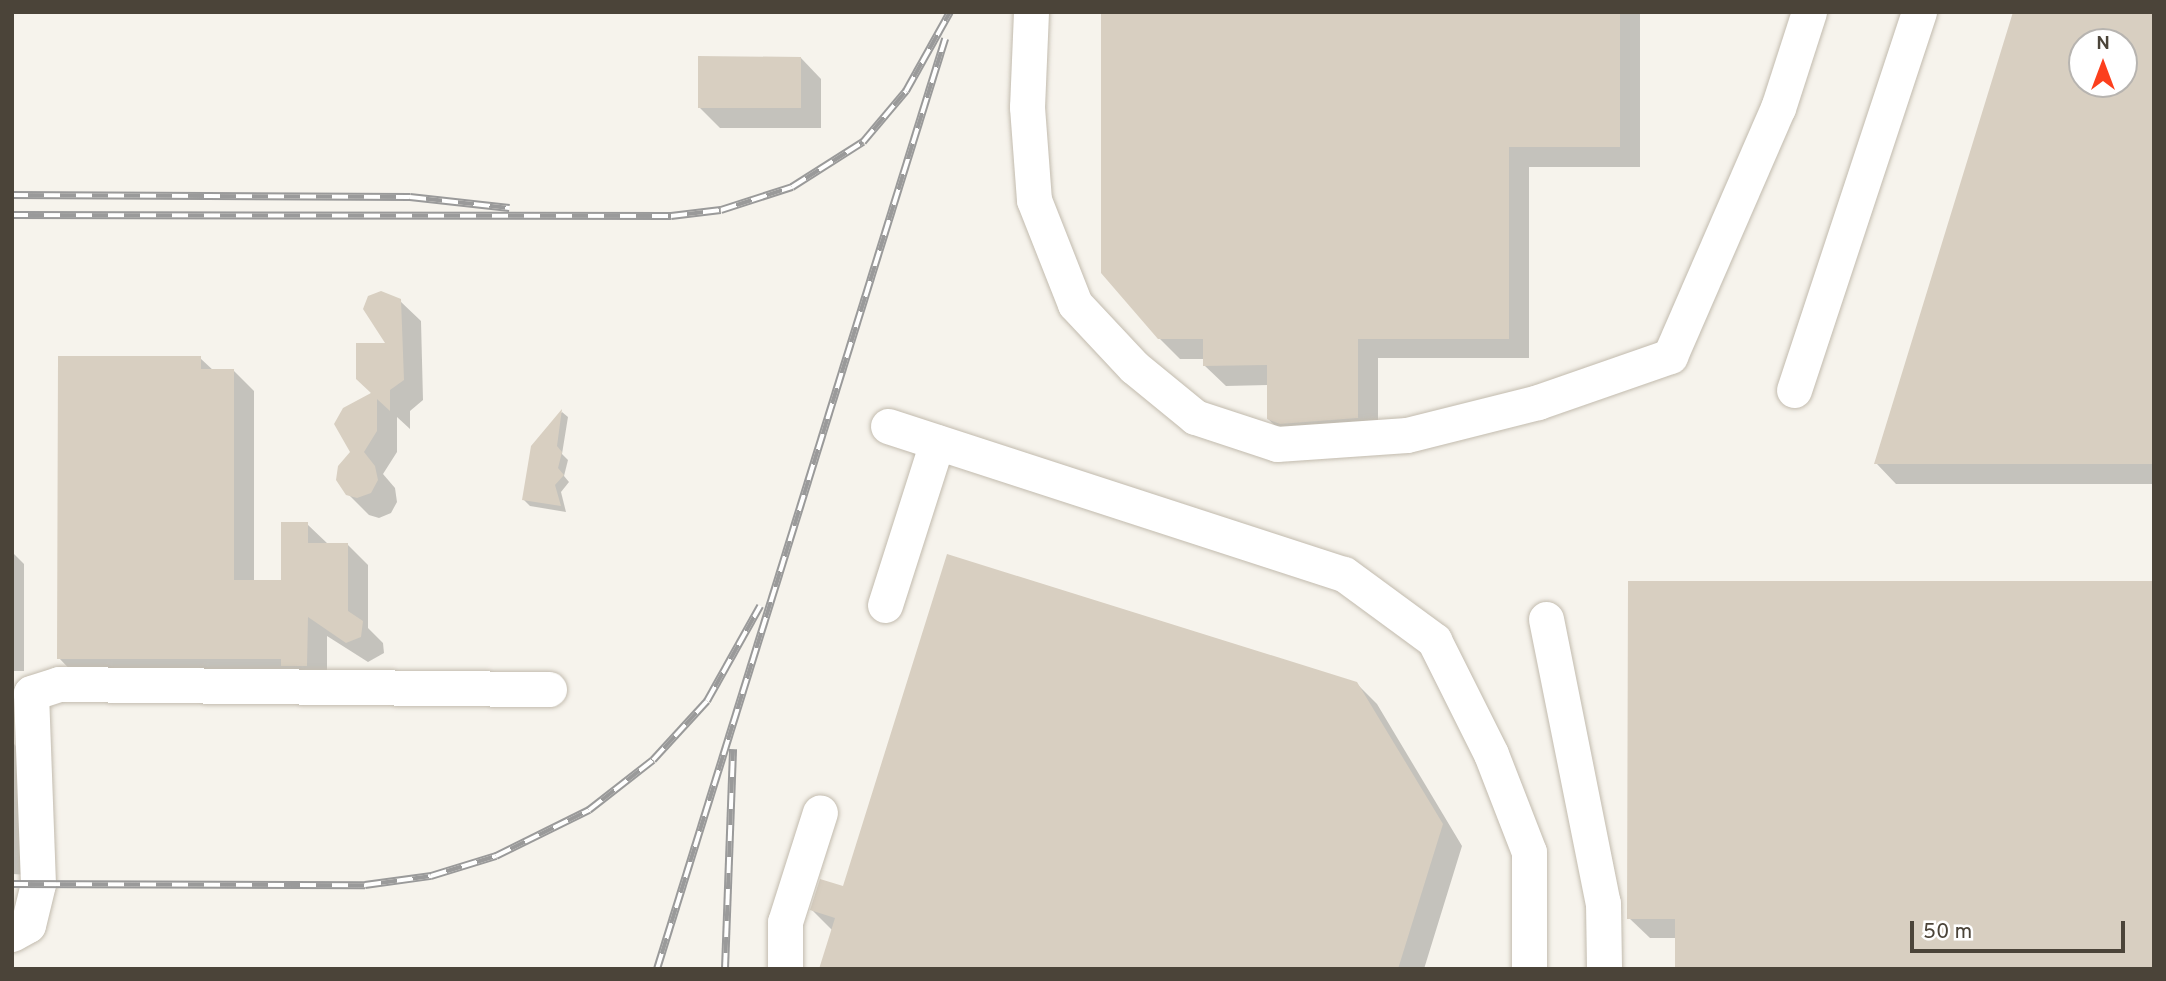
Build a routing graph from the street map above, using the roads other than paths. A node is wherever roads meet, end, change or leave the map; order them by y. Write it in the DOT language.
graph roads {
  1 [pos="1031,12"];
  2 [pos="1810,12"];
  3 [pos="1919,12"];
  4 [pos="1794,390"];
  5 [pos="888,426"];
  6 [pos="937,442"];
  7 [pos="885,605"];
  8 [pos="1546,619"];
  9 [pos="549,689"];
  10 [pos="820,813"];
  11 [pos="12,934"];
  12 [pos="785,969"];
  13 [pos="1529,969"];
  14 [pos="1604,969"];
  1 -- 2 [label="street"];
  3 -- 4 [label="street"];
  5 -- 6 [label="street"];
  6 -- 7 [label="street"];
  6 -- 13 [label="street"];
  8 -- 14 [label="street"];
  9 -- 11 [label="street"];
  10 -- 12 [label="street"];
}
